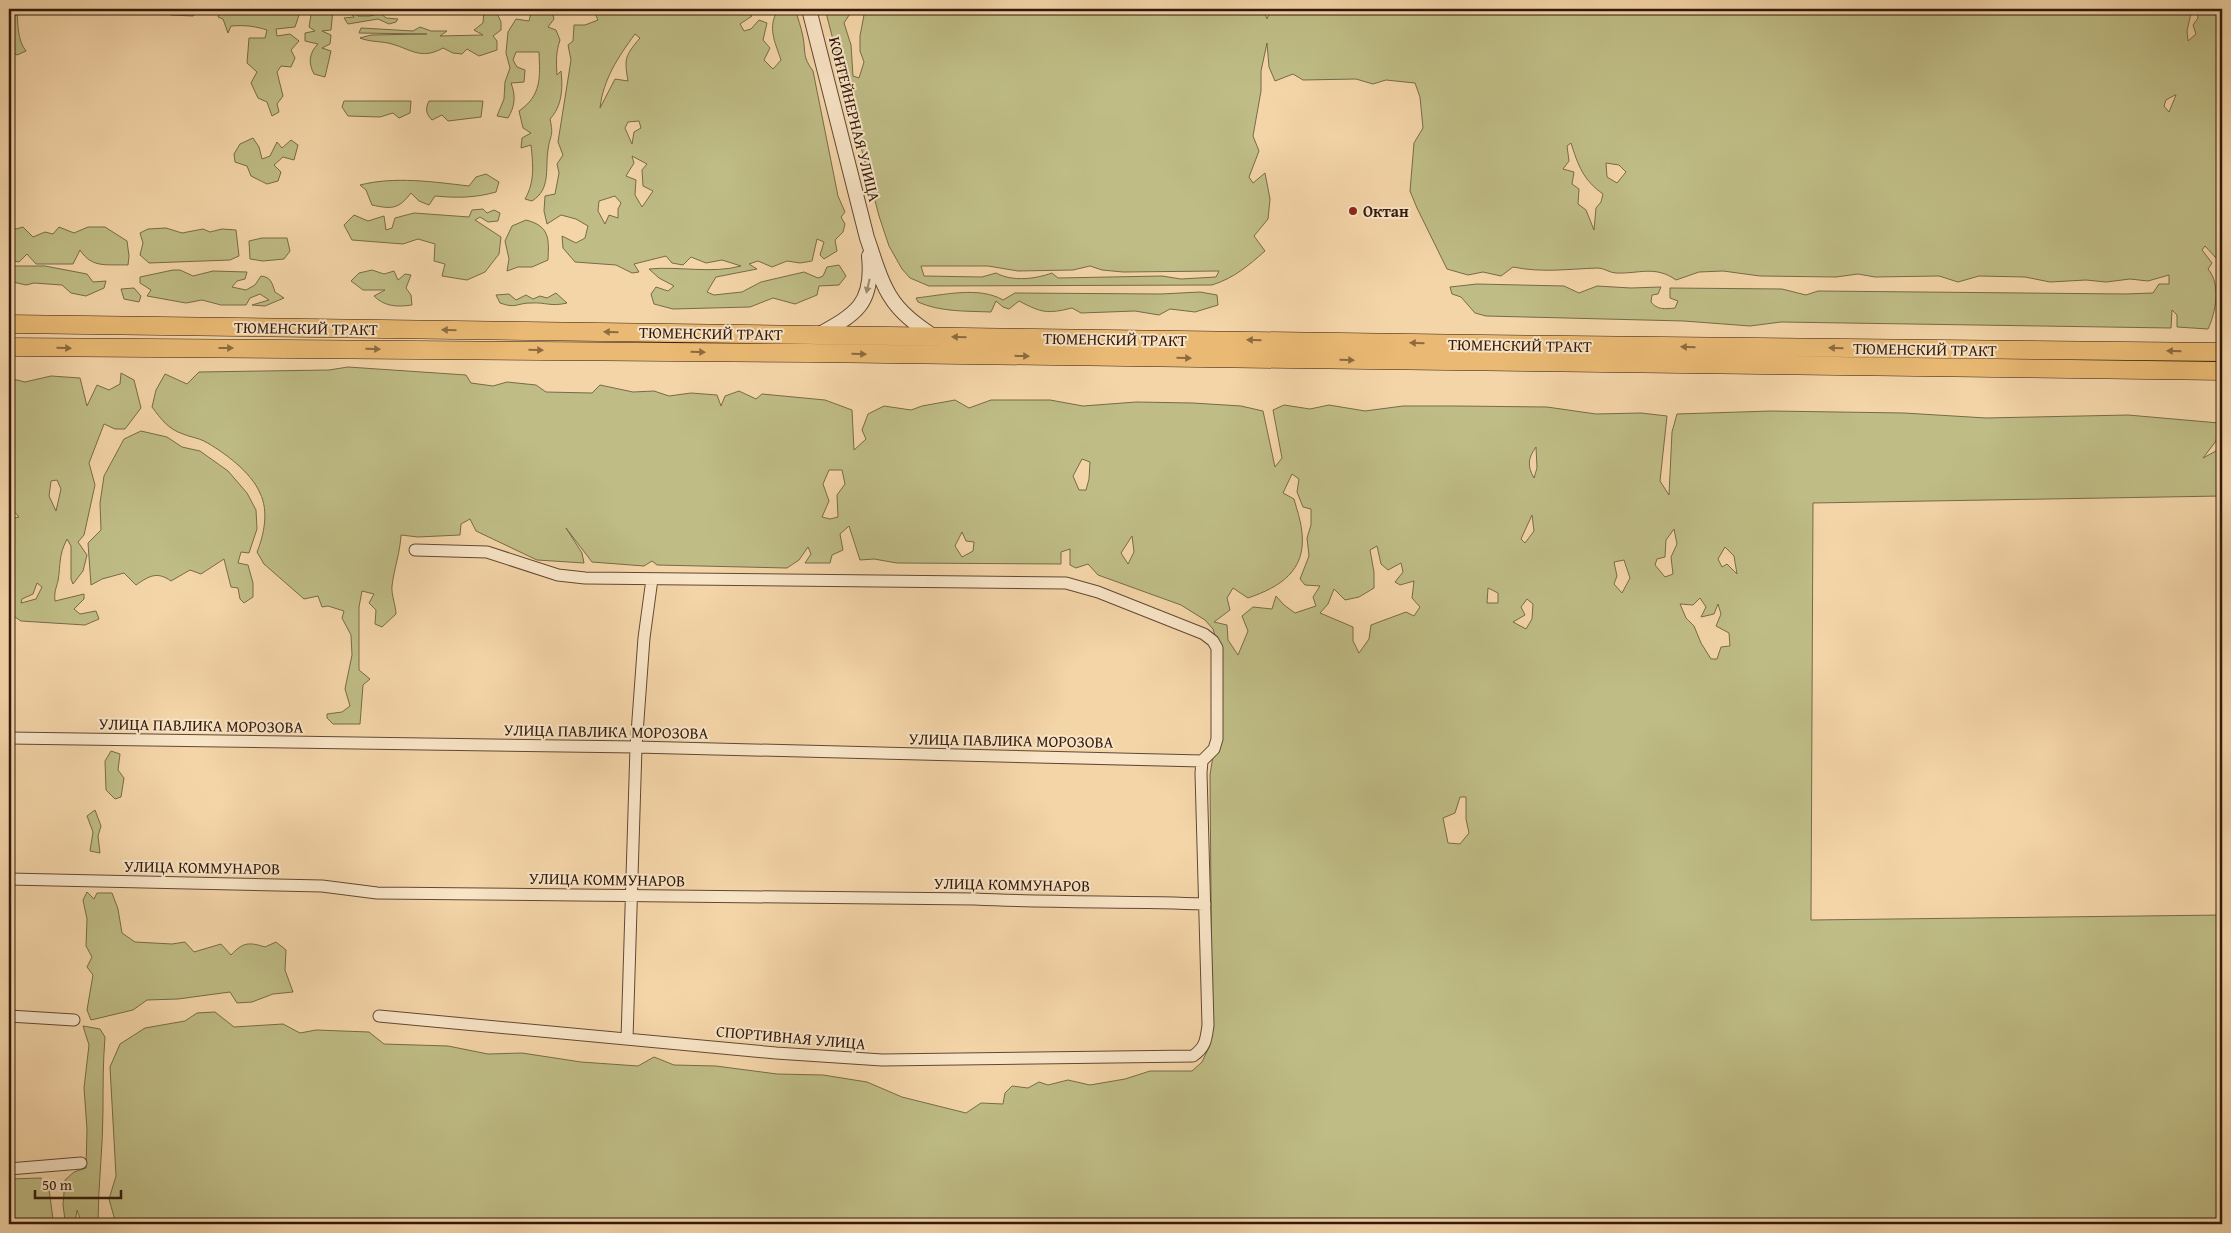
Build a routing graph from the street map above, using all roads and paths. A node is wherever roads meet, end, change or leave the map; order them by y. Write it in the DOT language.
graph roads {
  1 [pos="809,9"];
  2 [pos="867,238"];
  3 [pos="9,324"];
  4 [pos="817,335"];
  5 [pos="933,336"];
  6 [pos="9,347"];
  7 [pos="2222,352"];
  8 [pos="2222,371"];
  9 [pos="414,550"];
  10 [pos="652,579"];
  11 [pos="9,738"];
  12 [pos="636,747"];
  13 [pos="1202,760"];
  14 [pos="9,879"];
  15 [pos="633,895"];
  16 [pos="1204,904"];
  17 [pos="9,1016"];
  18 [pos="378,1016"];
  19 [pos="74,1020"];
  20 [pos="627,1039"];
  21 [pos="81,1163"];
  22 [pos="9,1169"];
  1 -- 2 [label="street, КОНТЕЙНЕРНАЯ УЛИЦА"];
  2 -- 4 [label="street, КОНТЕЙНЕРНАЯ УЛИЦА, one-way"];
  2 -- 5 [label="street, КОНТЕЙНЕРНАЯ УЛИЦА"];
  4 -- 3 [label="main road, ТЮМЕНСКИЙ ТРАКТ, one-way"];
  4 -- 5 [label="main road, ТЮМЕНСКИЙ ТРАКТ"];
  7 -- 5 [label="main road, ТЮМЕНСКИЙ ТРАКТ, one-way"];
  6 -- 8 [label="main road, ТЮМЕНСКИЙ ТРАКТ, one-way"];
  9 -- 10 [label="street"];
  10 -- 12 [label="street"];
  10 -- 13 [label="street"];
  11 -- 12 [label="street, УЛИЦА ПАВЛИКА МОРОЗОВА"];
  12 -- 13 [label="street, УЛИЦА ПАВЛИКА МОРОЗОВА"];
  12 -- 15 [label="street"];
  13 -- 16 [label="street"];
  14 -- 15 [label="street, УЛИЦА КОММУНАРОВ"];
  15 -- 16 [label="street, УЛИЦА КОММУНАРОВ"];
  15 -- 20 [label="street"];
  16 -- 20 [label="street, СПОРТИВНАЯ УЛИЦА"];
  17 -- 19 [label="street"];
  18 -- 20 [label="street, СПОРТИВНАЯ УЛИЦА"];
  21 -- 22 [label="street"];
}
